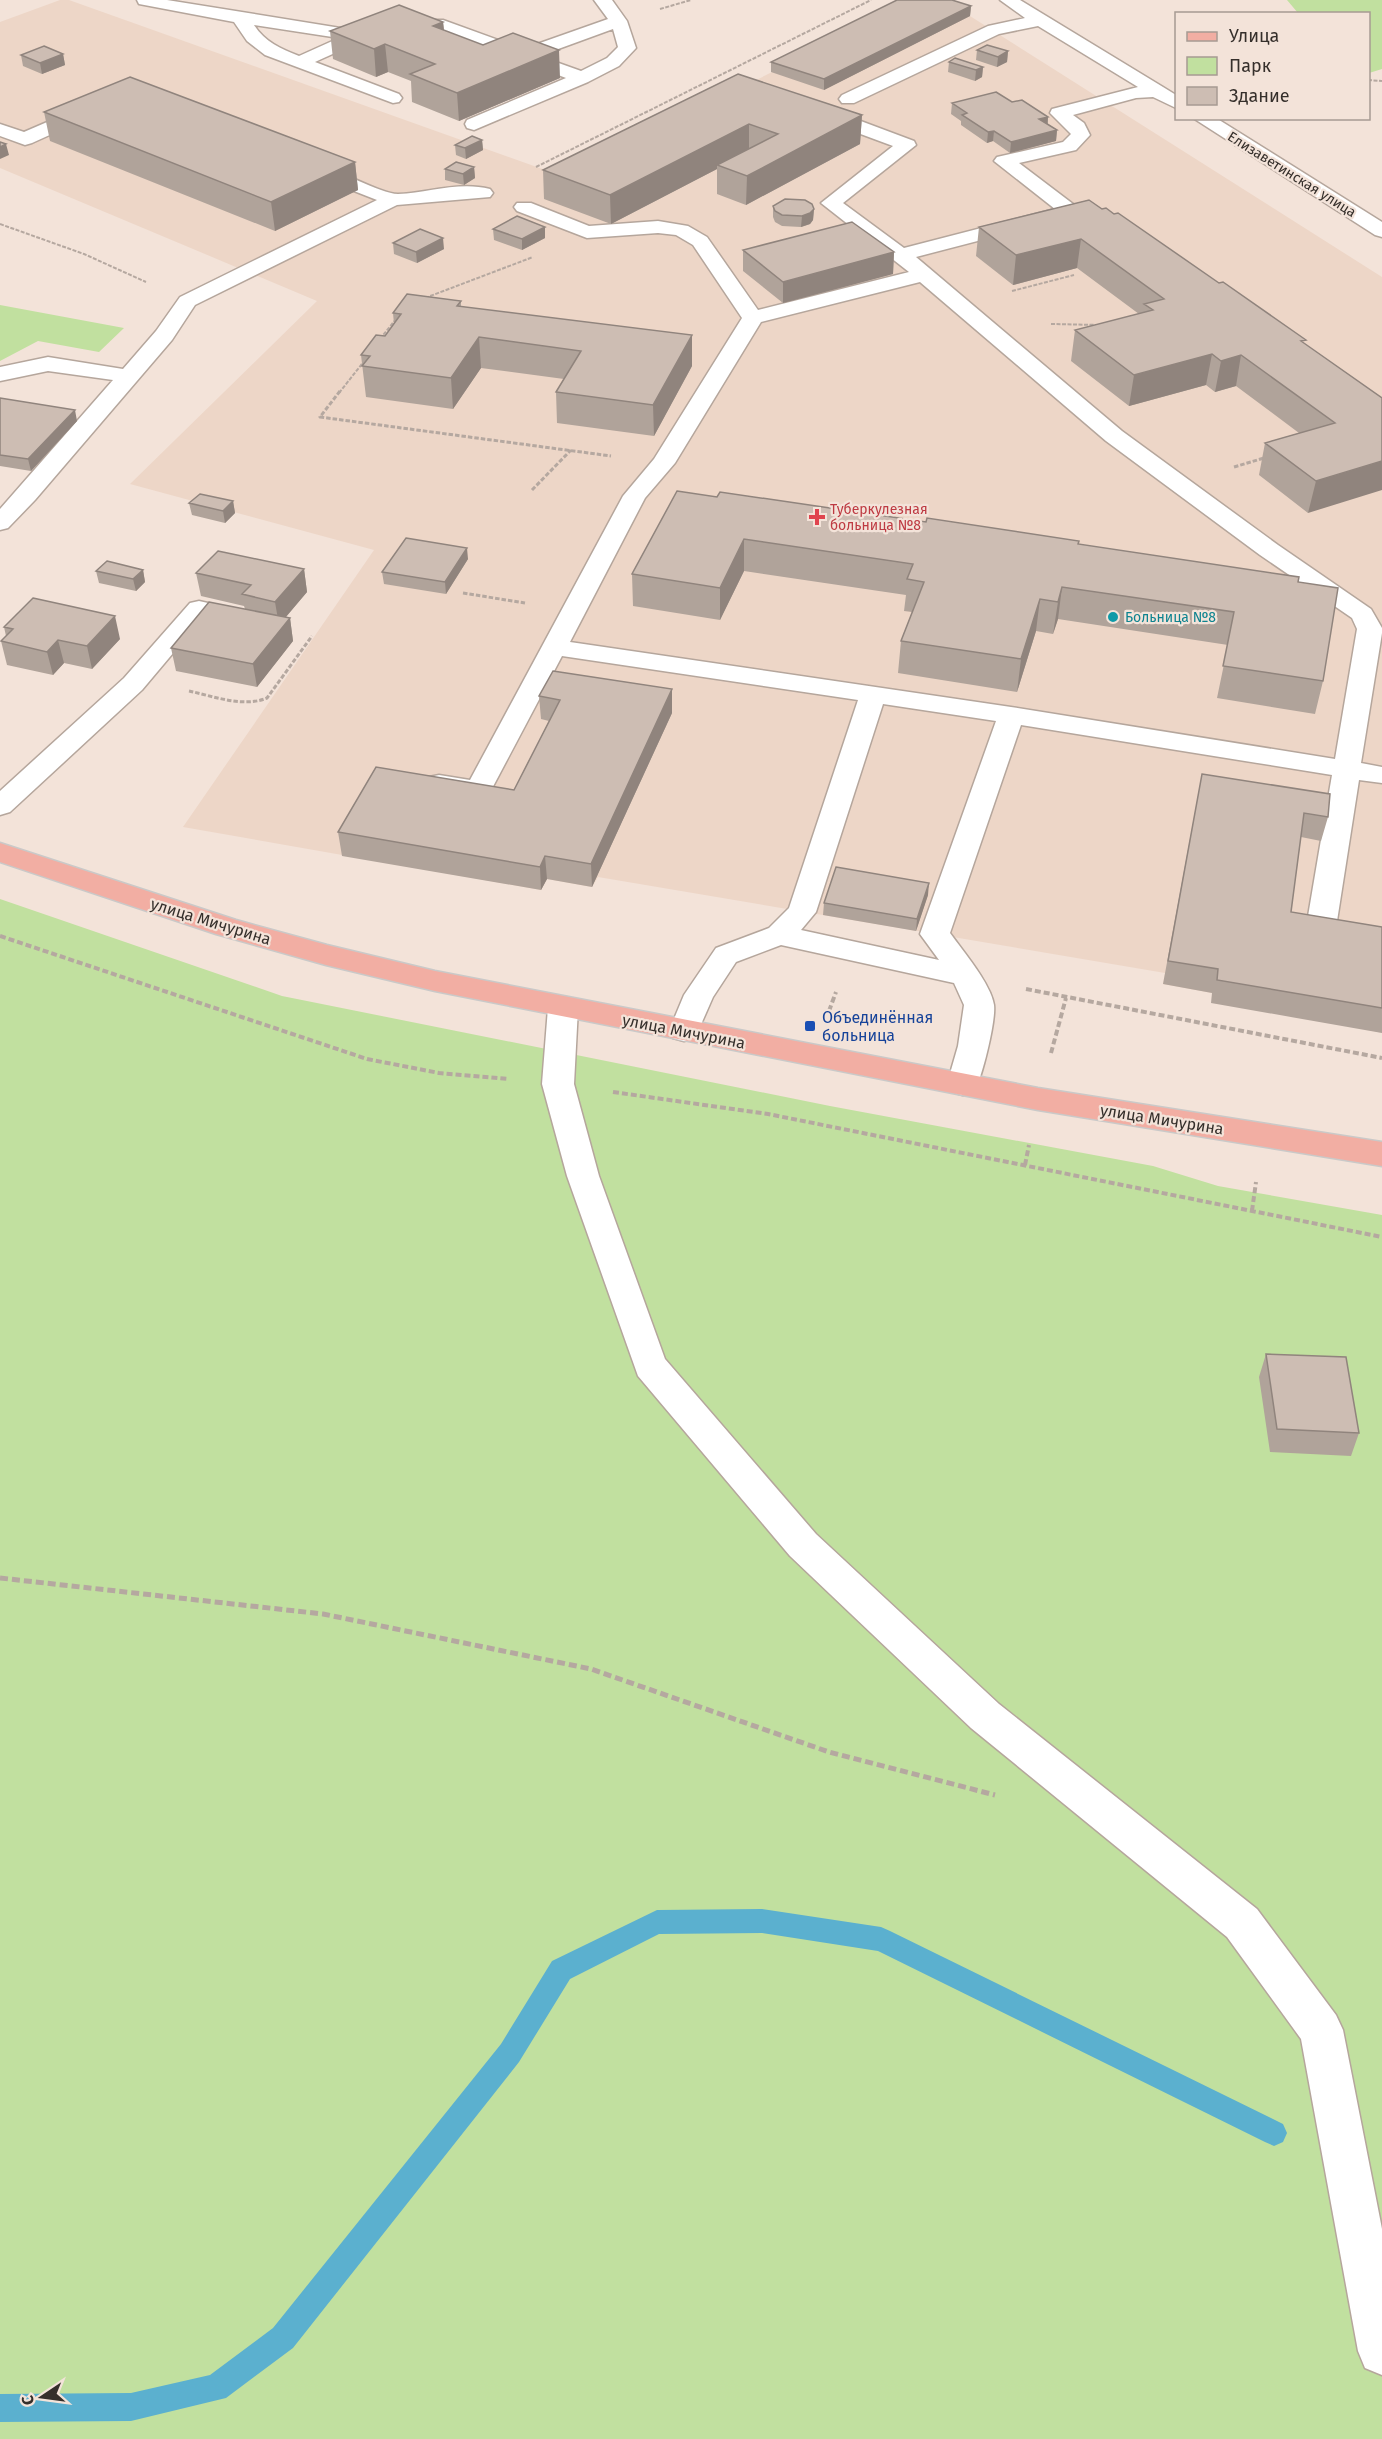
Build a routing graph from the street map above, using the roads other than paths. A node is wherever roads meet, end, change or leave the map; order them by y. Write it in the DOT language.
graph roads {
  1 [pos="145,0"];
  2 [pos="602,0"];
  3 [pos="1008,0"];
  4 [pos="240,18"];
  5 [pos="1040,20"];
  6 [pos="618,21"];
  7 [pos="357,36"];
  8 [pos="522,56"];
  9 [pos="299,62"];
  10 [pos="582,78"];
  11 [pos="1157,91"];
  12 [pos="393,98"];
  13 [pos="848,99"];
  14 [pos="1175,102"];
  15 [pos="111,103"];
  16 [pos="797,104"];
  17 [pos="1205,120"];
  18 [pos="474,124"];
  19 [pos="0,129"];
  20 [pos="296,162"];
  21 [pos="483,193"];
  22 [pos="393,200"];
  23 [pos="524,207"];
  24 [pos="1382,231"];
  25 [pos="901,255"];
  26 [pos="923,275"];
  27 [pos="753,318"];
  28 [pos="0,374"];
  29 [pos="128,376"];
  30 [pos="0,523"];
  31 [pos="199,609"];
  32 [pos="554,647"];
  33 [pos="873,695"];
  34 [pos="1011,715"];
  35 [pos="1348,769"];
  36 [pos="1382,775"];
  37 [pos="414,779"];
  38 [pos="0,806"];
  39 [pos="0,852"];
  40 [pos="779,935"];
  41 [pos="1381,938"];
  42 [pos="966,976"];
  43 [pos="563,1008"];
  44 [pos="684,1031"];
  45 [pos="963,1084"];
  46 [pos="1382,1154"];
  47 [pos="1382,2351"];
  1 -- 4 [label="street"];
  2 -- 6 [label="street"];
  3 -- 5 [label="street"];
  4 -- 7 [label="street"];
  4 -- 9 [label="street"];
  5 -- 11 [label="street"];
  5 -- 13 [label="street"];
  6 -- 8 [label="street"];
  6 -- 10 [label="street"];
  7 -- 8 [label="street"];
  7 -- 9 [label="street"];
  8 -- 10 [label="street"];
  9 -- 12 [label="street"];
  10 -- 18 [label="street"];
  11 -- 14 [label="street"];
  11 -- 25 [label="street"];
  15 -- 19 [label="street"];
  16 -- 25 [label="street"];
  17 -- 24 [label="street, Елизаветинская улица"];
  20 -- 22 [label="street"];
  21 -- 22 [label="street"];
  22 -- 29 [label="street"];
  23 -- 27 [label="street"];
  25 -- 26 [label="street"];
  26 -- 27 [label="street"];
  26 -- 35 [label="street"];
  27 -- 32 [label="street"];
  28 -- 29 [label="street"];
  29 -- 30 [label="street"];
  31 -- 38 [label="street"];
  32 -- 33 [label="street"];
  32 -- 37 [label="street"];
  33 -- 34 [label="street"];
  33 -- 40 [label="street"];
  34 -- 35 [label="street"];
  34 -- 42 [label="street"];
  35 -- 36 [label="street"];
  35 -- 41 [label="street"];
  39 -- 43 [label="main road, улица Мичурина"];
  40 -- 42 [label="street"];
  40 -- 44 [label="street"];
  42 -- 45 [label="street"];
  43 -- 44 [label="main road, улица Мичурина"];
  43 -- 47 [label="street"];
  44 -- 45 [label="main road, улица Мичурина"];
  45 -- 46 [label="main road, улица Мичурина"];
}
